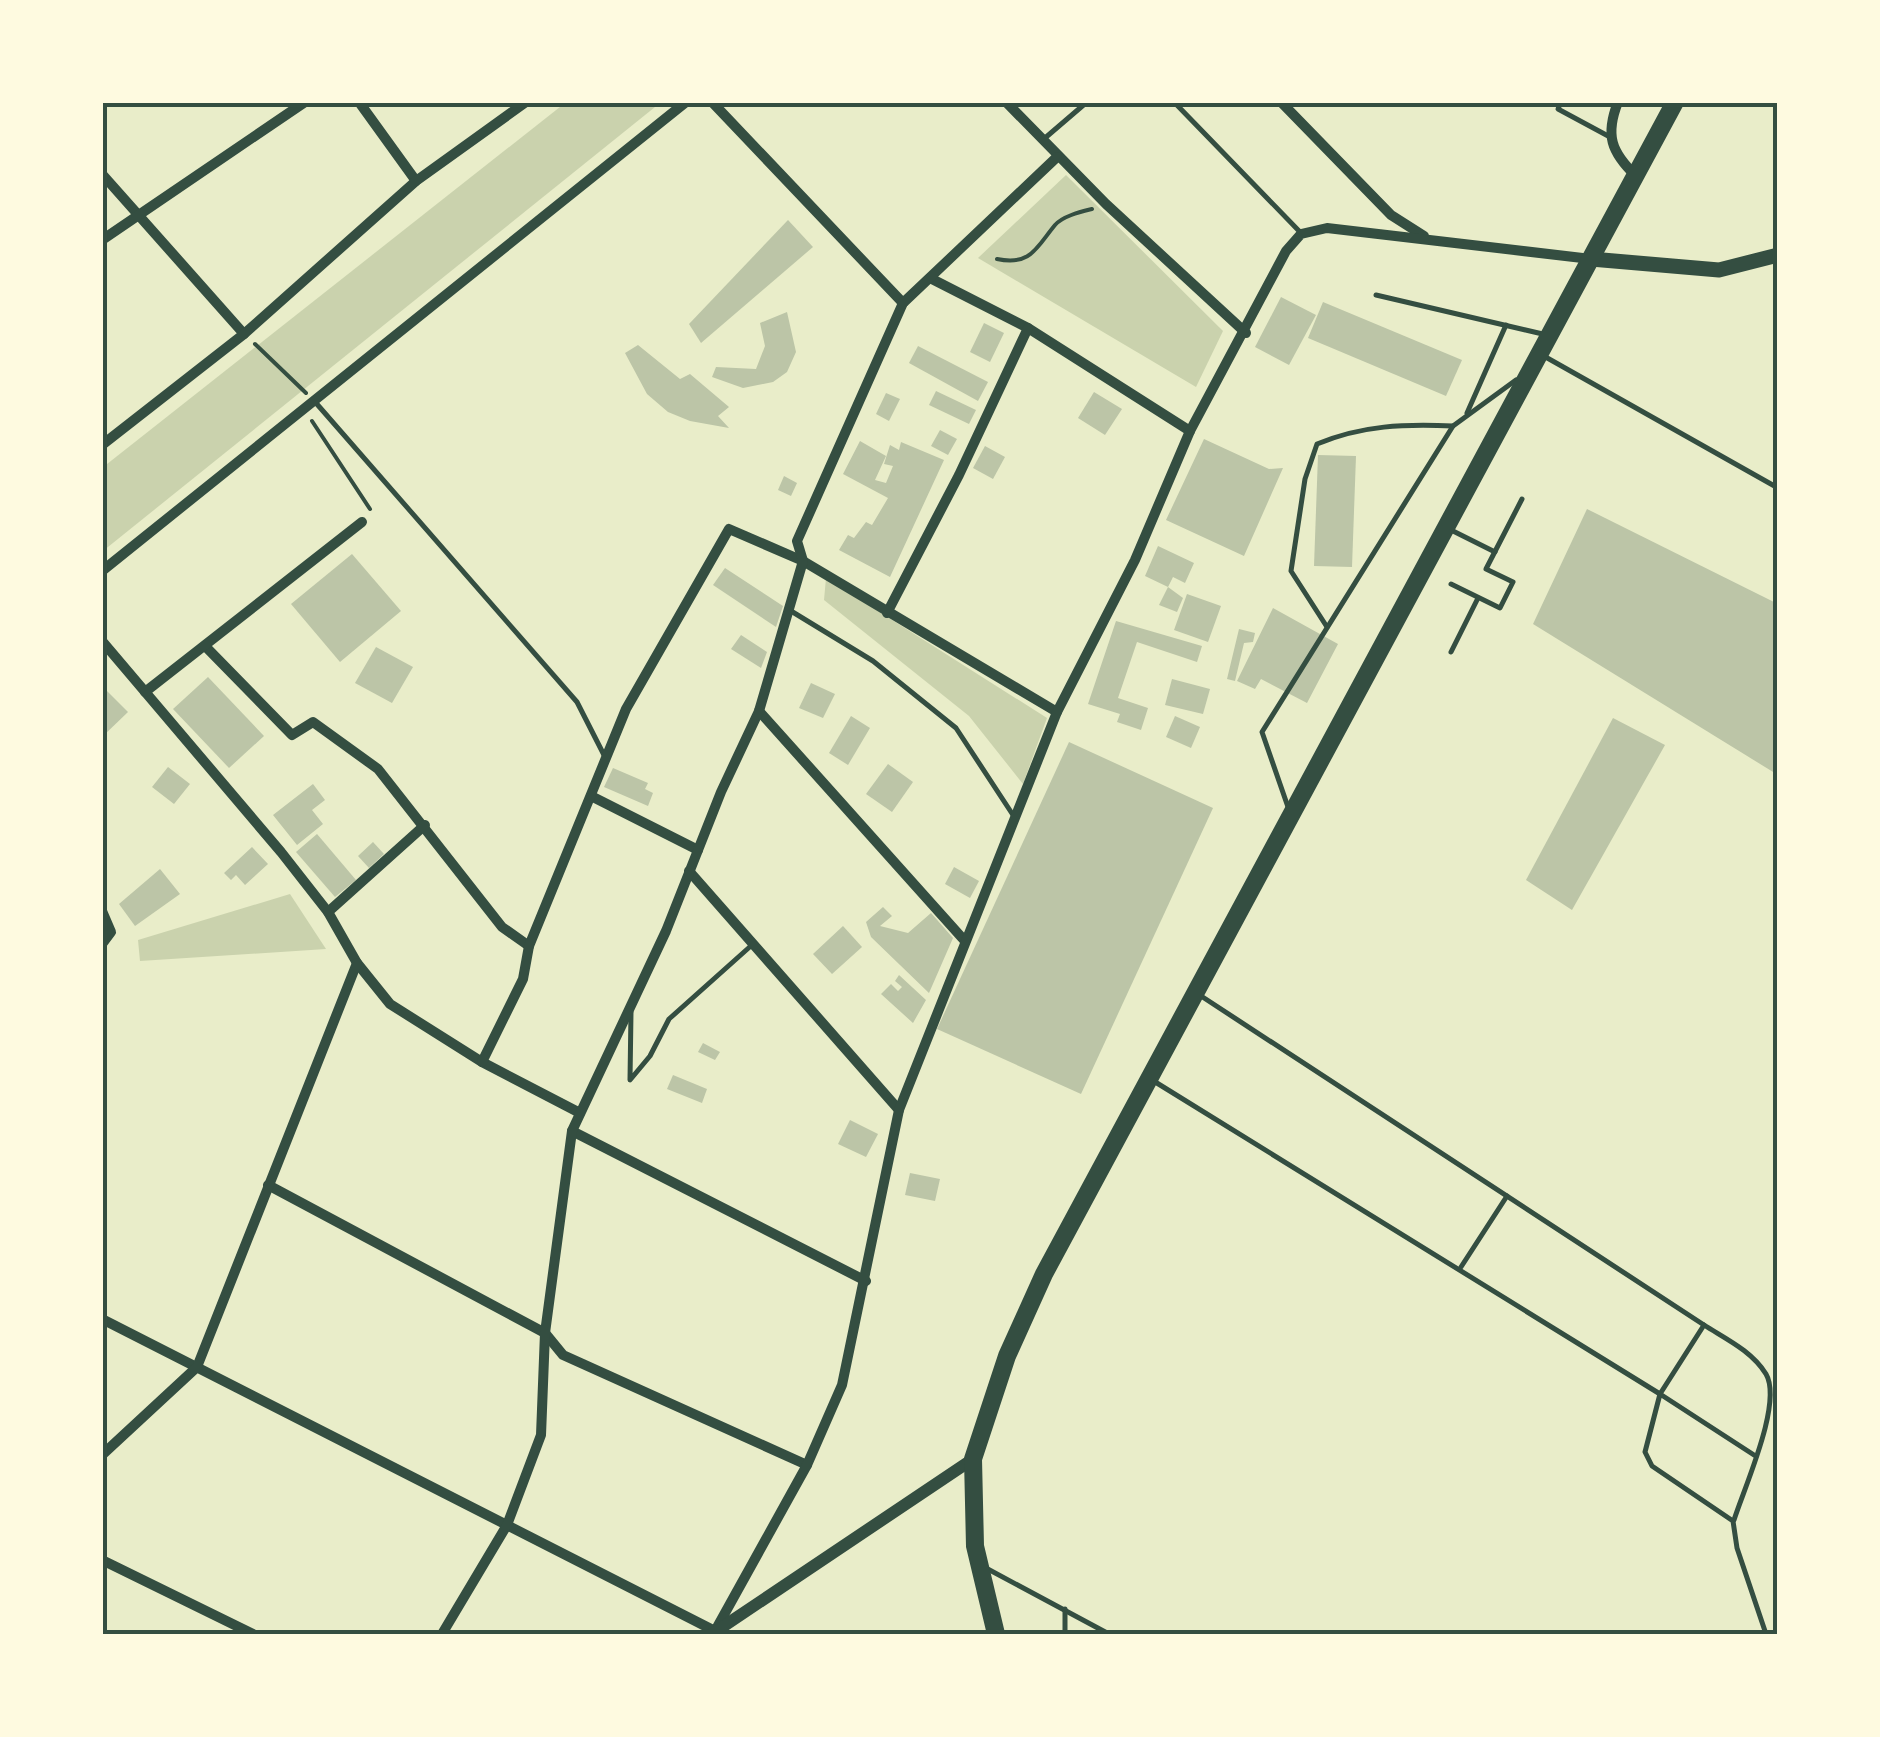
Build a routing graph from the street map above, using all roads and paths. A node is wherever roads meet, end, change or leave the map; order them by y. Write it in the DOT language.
graph roads {
  1 [pos="305,102"];
  2 [pos="359,102"];
  3 [pos="526,102"];
  4 [pos="686,102"];
  5 [pos="712,102"];
  6 [pos="1006,102"];
  7 [pos="1087,102"];
  8 [pos="1174,102"];
  9 [pos="1282,102"];
  10 [pos="1561,102"];
  11 [pos="1618,102"];
  12 [pos="1675,102"];
  13 [pos="1610,138"];
  14 [pos="1043,140"];
  15 [pos="1057,158"];
  16 [pos="102,174"];
  17 [pos="1636,176"];
  18 [pos="416,181"];
  19 [pos="1106,204"];
  20 [pos="138,216"];
  21 [pos="1301,234"];
  22 [pos="1429,239"];
  23 [pos="102,240"];
  24 [pos="1778,255"];
  25 [pos="997,259"];
  26 [pos="1591,260"];
  27 [pos="930,278"];
  28 [pos="1376,295"];
  29 [pos="902,303"];
  30 [pos="1506,325"];
  31 [pos="1028,328"];
  32 [pos="1246,333"];
  33 [pos="244,334"];
  34 [pos="1550,336"];
  35 [pos="1536,362"];
  36 [pos="314,401"];
  37 [pos="304,409"];
  38 [pos="1466,416"];
  39 [pos="1453,426"];
  40 [pos="1190,431"];
  41 [pos="102,445"];
  42 [pos="1778,488"];
  43 [pos="1522,499"];
  44 [pos="362,522"];
  45 [pos="1446,528"];
  46 [pos="1495,552"];
  47 [pos="803,561"];
  48 [pos="102,571"];
  49 [pos="1451,584"];
  50 [pos="1478,598"];
  51 [pos="791,611"];
  52 [pos="886,613"];
  53 [pos="1328,627"];
  54 [pos="102,641"];
  55 [pos="205,646"];
  56 [pos="1451,652"];
  57 [pos="146,692"];
  58 [pos="759,711"];
  59 [pos="1057,712"];
  60 [pos="606,760"];
  61 [pos="591,796"];
  62 [pos="1291,816"];
  63 [pos="1014,817"];
  64 [pos="425,825"];
  65 [pos="698,850"];
  66 [pos="689,871"];
  67 [pos="102,911"];
  68 [pos="328,912"];
  69 [pos="964,940"];
  70 [pos="756,942"];
  71 [pos="102,944"];
  72 [pos="529,946"];
  73 [pos="357,962"];
  74 [pos="1195,992"];
  75 [pos="631,1010"];
  76 [pos="482,1062"];
  77 [pos="1149,1078"];
  78 [pos="899,1110"];
  79 [pos="580,1112"];
  80 [pos="572,1130"];
  81 [pos="268,1185"];
  82 [pos="1507,1196"];
  83 [pos="1460,1268"];
  84 [pos="866,1281"];
  85 [pos="102,1318"];
  86 [pos="1704,1325"];
  87 [pos="545,1333"];
  88 [pos="197,1367"];
  89 [pos="1660,1394"];
  90 [pos="1754,1454"];
  91 [pos="102,1455"];
  92 [pos="973,1459"];
  93 [pos="808,1465"];
  94 [pos="1733,1521"];
  95 [pos="507,1525"];
  96 [pos="102,1560"];
  97 [pos="979,1565"];
  98 [pos="1065,1609"];
  99 [pos="714,1633"];
  100 [pos="252,1634"];
  101 [pos="442,1634"];
  102 [pos="996,1634"];
  103 [pos="1065,1634"];
  104 [pos="1109,1634"];
  105 [pos="1766,1634"];
  1 -- 20 [label="street"];
  2 -- 18 [label="street"];
  3 -- 18 [label="street"];
  4 -- 36 [label="street"];
  5 -- 29 [label="street"];
  6 -- 14 [label="street"];
  7 -- 14 [label="lane"];
  8 -- 21 [label="lane"];
  9 -- 22 [label="street"];
  10 -- 13 [label="lane"];
  11 -- 13 [label="street"];
  12 -- 17 [label="highway"];
  13 -- 17 [label="street"];
  14 -- 15 [label="street"];
  15 -- 19 [label="street"];
  15 -- 27 [label="street"];
  16 -- 20 [label="street"];
  17 -- 26 [label="highway"];
  18 -- 33 [label="street"];
  19 -- 25 [label="path"];
  19 -- 32 [label="street"];
  20 -- 23 [label="street"];
  20 -- 33 [label="street"];
  21 -- 22 [label="street"];
  21 -- 32 [label="street"];
  22 -- 26 [label="street"];
  24 -- 26 [label="main road"];
  26 -- 34 [label="highway"];
  27 -- 29 [label="street"];
  27 -- 31 [label="street"];
  28 -- 30 [label="lane"];
  29 -- 47 [label="street"];
  30 -- 34 [label="lane"];
  30 -- 38 [label="lane"];
  31 -- 40 [label="street"];
  31 -- 52 [label="street"];
  32 -- 40 [label="street"];
  33 -- 36 [label="path"];
  33 -- 41 [label="street"];
  34 -- 35 [label="highway"];
  35 -- 38 [label="lane"];
  35 -- 42 [label="lane"];
  35 -- 45 [label="highway"];
  36 -- 37 [label="street"];
  36 -- 60 [label="lane"];
  37 -- 44 [label="path"];
  37 -- 48 [label="street"];
  38 -- 39 [label="lane"];
  39 -- 53 [label="lane"];
  39 -- 53 [label="lane"];
  40 -- 59 [label="street"];
  43 -- 46 [label="lane"];
  44 -- 55 [label="street"];
  45 -- 46 [label="lane"];
  45 -- 62 [label="highway"];
  46 -- 50 [label="lane"];
  47 -- 51 [label="street"];
  47 -- 52 [label="street"];
  47 -- 60 [label="street"];
  49 -- 50 [label="lane"];
  50 -- 56 [label="lane"];
  51 -- 58 [label="street"];
  51 -- 63 [label="lane"];
  52 -- 59 [label="street"];
  53 -- 62 [label="lane"];
  54 -- 57 [label="street"];
  55 -- 57 [label="street"];
  55 -- 64 [label="street"];
  57 -- 68 [label="street"];
  58 -- 65 [label="street"];
  58 -- 69 [label="street"];
  59 -- 63 [label="street"];
  60 -- 61 [label="street"];
  61 -- 65 [label="street"];
  61 -- 72 [label="street"];
  62 -- 74 [label="highway"];
  63 -- 69 [label="street"];
  64 -- 68 [label="street"];
  64 -- 72 [label="street"];
  65 -- 66 [label="street"];
  66 -- 70 [label="street"];
  66 -- 75 [label="street"];
  67 -- 71 [label="street"];
  68 -- 73 [label="street"];
  69 -- 78 [label="street"];
  70 -- 75 [label="lane"];
  70 -- 78 [label="street"];
  72 -- 76 [label="street"];
  73 -- 76 [label="street"];
  73 -- 81 [label="street"];
  74 -- 77 [label="highway"];
  74 -- 82 [label="lane"];
  75 -- 79 [label="street"];
  76 -- 79 [label="street"];
  77 -- 83 [label="lane"];
  77 -- 92 [label="highway"];
  78 -- 84 [label="street"];
  79 -- 80 [label="street"];
  80 -- 84 [label="street"];
  80 -- 87 [label="street"];
  81 -- 87 [label="street"];
  81 -- 88 [label="street"];
  82 -- 83 [label="lane"];
  82 -- 86 [label="lane"];
  83 -- 89 [label="lane"];
  84 -- 93 [label="street"];
  85 -- 88 [label="street"];
  86 -- 89 [label="lane"];
  86 -- 90 [label="lane"];
  87 -- 93 [label="street"];
  87 -- 95 [label="street"];
  88 -- 91 [label="street"];
  88 -- 95 [label="street"];
  89 -- 90 [label="lane"];
  89 -- 94 [label="lane"];
  90 -- 94 [label="lane"];
  92 -- 97 [label="highway"];
  92 -- 99 [label="street"];
  93 -- 99 [label="street"];
  94 -- 105 [label="lane"];
  95 -- 99 [label="street"];
  95 -- 101 [label="street"];
  96 -- 100 [label="street"];
  97 -- 98 [label="lane"];
  97 -- 102 [label="highway"];
  98 -- 103 [label="lane"];
  98 -- 104 [label="lane"];
}
